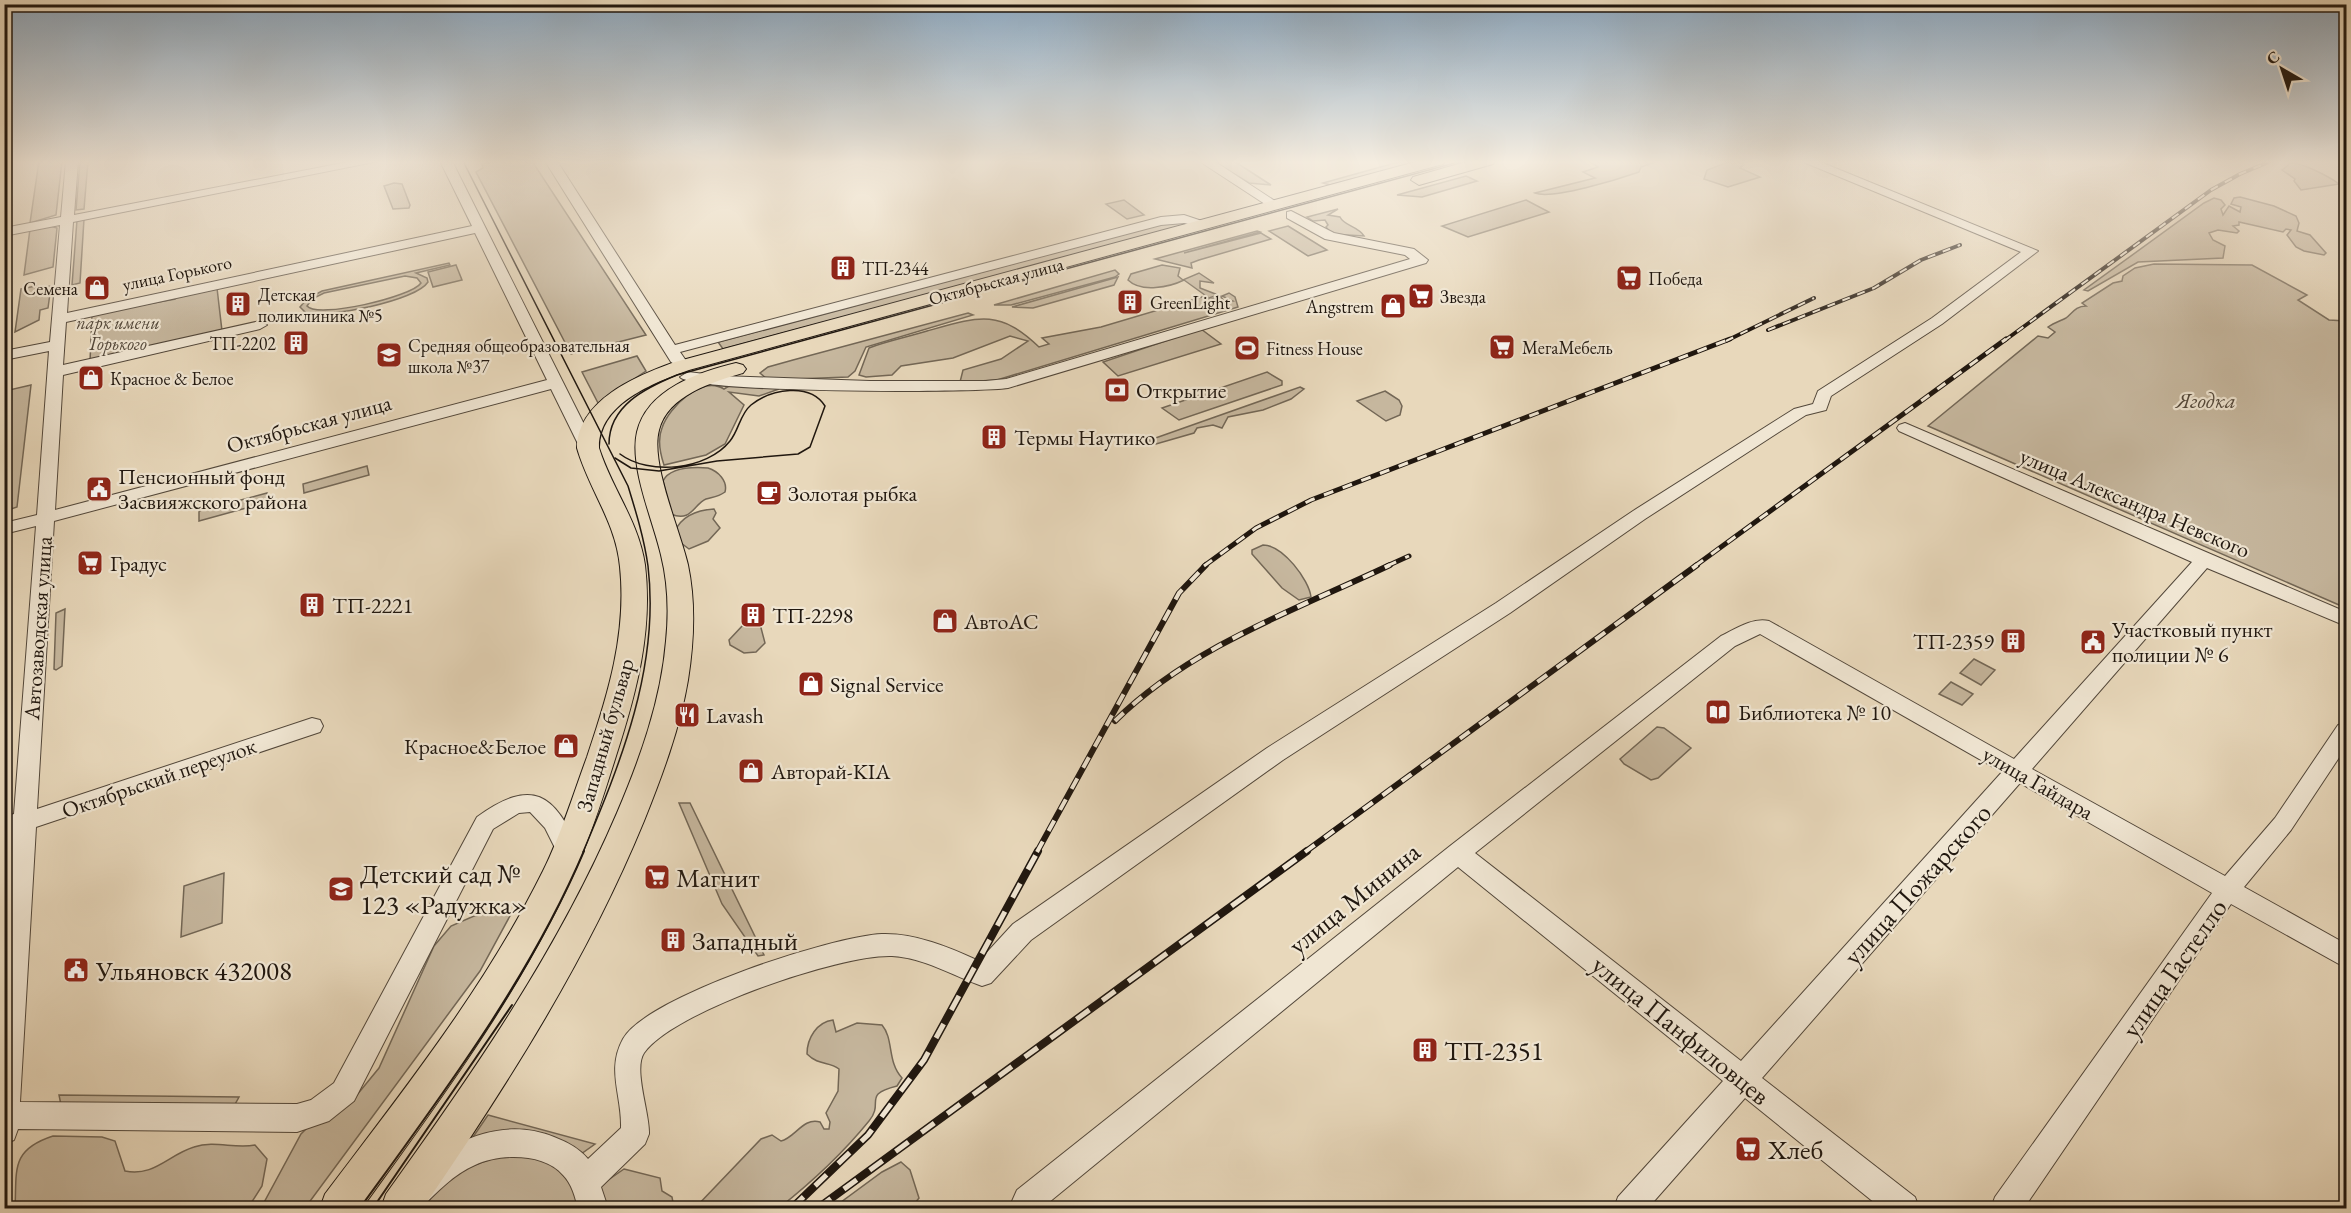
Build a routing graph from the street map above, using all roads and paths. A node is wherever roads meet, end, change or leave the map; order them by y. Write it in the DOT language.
graph roads {
  1 [pos="78,218"];
  2 [pos="473,218"];
  3 [pos="589,218"];
  4 [pos="1241,218"];
  5 [pos="1255,218"];
  6 [pos="1297,218"];
  7 [pos="1948,218"];
  8 [pos="66,220"];
  9 [pos="1205,224"];
  10 [pos="478,228"];
  11 [pos="4,232"];
  12 [pos="60,318"];
  13 [pos="260,325"];
  14 [pos="57,345"];
  15 [pos="4,356"];
  16 [pos="691,369"];
  17 [pos="55,372"];
  18 [pos="555,383"];
  19 [pos="656,416"];
  20 [pos="1905,428"];
  21 [pos="587,446"];
  22 [pos="45,519"];
  23 [pos="4,529"];
  24 [pos="2204,560"];
  25 [pos="2346,619"];
  26 [pos="1728,641"];
  27 [pos="312,726"];
  28 [pos="2346,731"];
  29 [pos="2018,770"];
  30 [pos="15,823"];
  31 [pos="568,851"];
  32 [pos="1458,853"];
  33 [pos="2227,891"];
  34 [pos="2346,957"];
  35 [pos="1743,1080"];
  36 [pos="5,1122"];
  37 [pos="589,1196"];
  38 [pos="339,1209"];
  39 [pos="401,1209"];
  40 [pos="1024,1209"];
  41 [pos="1629,1209"];
  42 [pos="1904,1209"];
  43 [pos="2006,1209"];
  1 -- 8 [label="street"];
  2 -- 10 [label="street, Западный бульвар"];
  3 -- 16 [label="street"];
  4 -- 9 [label="main road, Октябрьская улица"];
  5 -- 16 [label="main road, Октябрьская улица"];
  6 -- 16 [label="street"];
  7 -- 37 [label="street"];
  8 -- 11 [label="street"];
  8 -- 12 [label="street, Автозаводская улица"];
  9 -- 16 [label="main road, Октябрьская улица"];
  9 -- 16 [label="street"];
  10 -- 12 [label="street, улица Горького"];
  10 -- 18 [label="street, Западный бульвар"];
  12 -- 14 [label="street, Автозаводская улица"];
  13 -- 17 [label="street"];
  14 -- 15 [label="street"];
  14 -- 17 [label="street, Автозаводская улица"];
  16 -- 19 [label="main road, Октябрьская улица"];
  16 -- 21 [label="main road, Октябрьская улица"];
  17 -- 22 [label="street, Автозаводская улица"];
  18 -- 21 [label="street, Западный бульвар"];
  18 -- 22 [label="street, Октябрьская улица"];
  19 -- 39 [label="main road, Западный бульвар"];
  20 -- 24 [label="street, улица Александра Невского"];
  21 -- 31 [label="main road, Западный бульвар"];
  22 -- 23 [label="street, Октябрьская улица"];
  22 -- 30 [label="street, Автозаводская улица"];
  24 -- 25 [label="street, улица Александра Невского"];
  24 -- 29 [label="street, улица Пожарского"];
  26 -- 29 [label="street, улица Гайдара"];
  26 -- 32 [label="street, улица Минина"];
  27 -- 30 [label="street, Октябрьский переулок"];
  28 -- 33 [label="street, улица Гастелло"];
  29 -- 33 [label="street, улица Гайдара"];
  29 -- 35 [label="street, улица Пожарского"];
  30 -- 36 [label="street, Автозаводская улица"];
  31 -- 36 [label="street"];
  31 -- 38 [label="main road, Западный бульвар"];
  32 -- 35 [label="street, улица Панфиловцев"];
  32 -- 40 [label="street, улица Минина"];
  33 -- 34 [label="street, улица Гайдара"];
  33 -- 43 [label="street, улица Гастелло"];
  35 -- 41 [label="street, улица Пожарского"];
  35 -- 42 [label="street, улица Панфиловцев"];
  37 -- 39 [label="street"];
}
